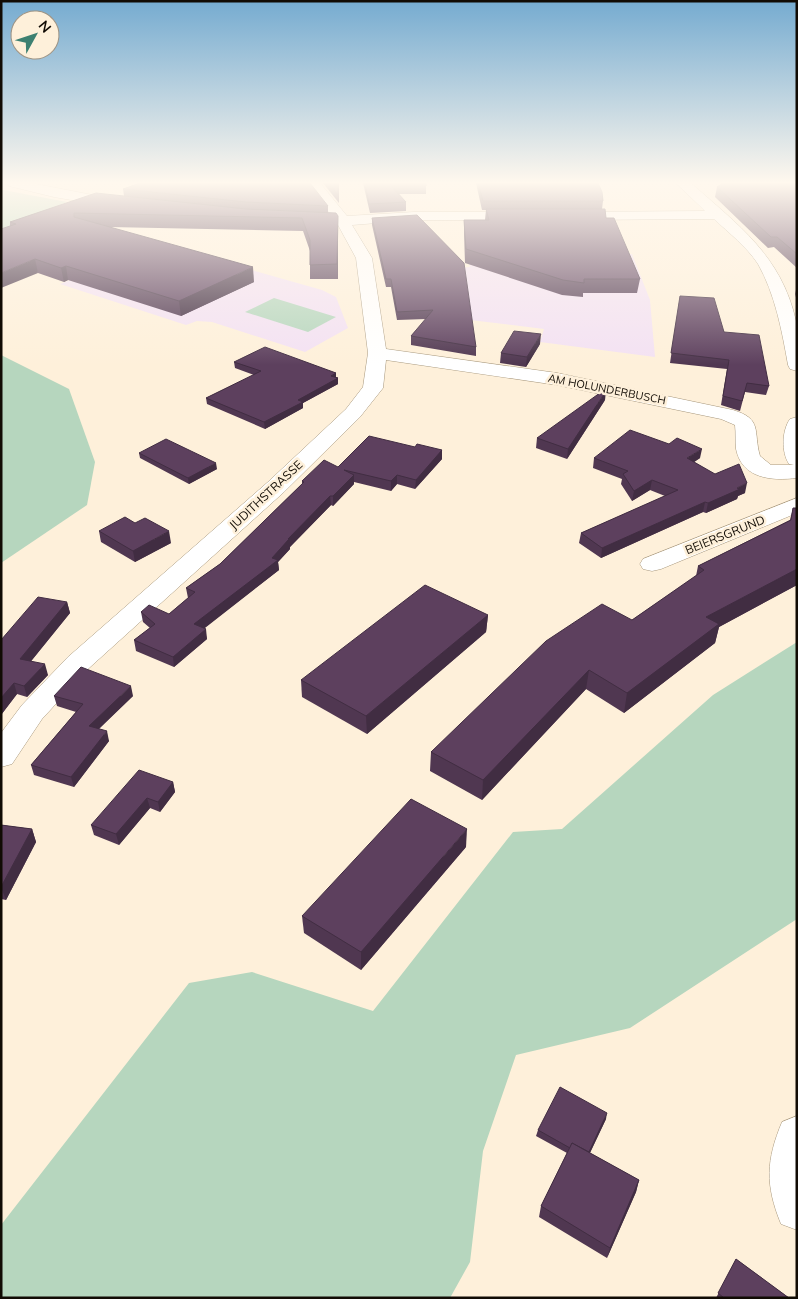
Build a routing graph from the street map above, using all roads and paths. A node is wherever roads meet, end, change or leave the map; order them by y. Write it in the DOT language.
graph roads {
  1 [pos="355,244"];
  2 [pos="749,244"];
  3 [pos="377,353"];
  4 [pos="797,365"];
  5 [pos="797,423"];
  6 [pos="797,459"];
  7 [pos="797,470"];
  8 [pos="797,505"];
  9 [pos="652,564"];
  10 [pos="1,756"];
  11 [pos="797,1136"];
  12 [pos="797,1208"];
  1 -- 3 [label="street, JUDITHSTRASSE"];
  2 -- 4 [label="street"];
  3 -- 7 [label="street, AM HOLUNDERBUSCH"];
  3 -- 10 [label="street, JUDITHSTRASSE"];
  5 -- 6 [label="street"];
  8 -- 9 [label="street, BEIERSGRUND"];
  11 -- 12 [label="street"];
}
